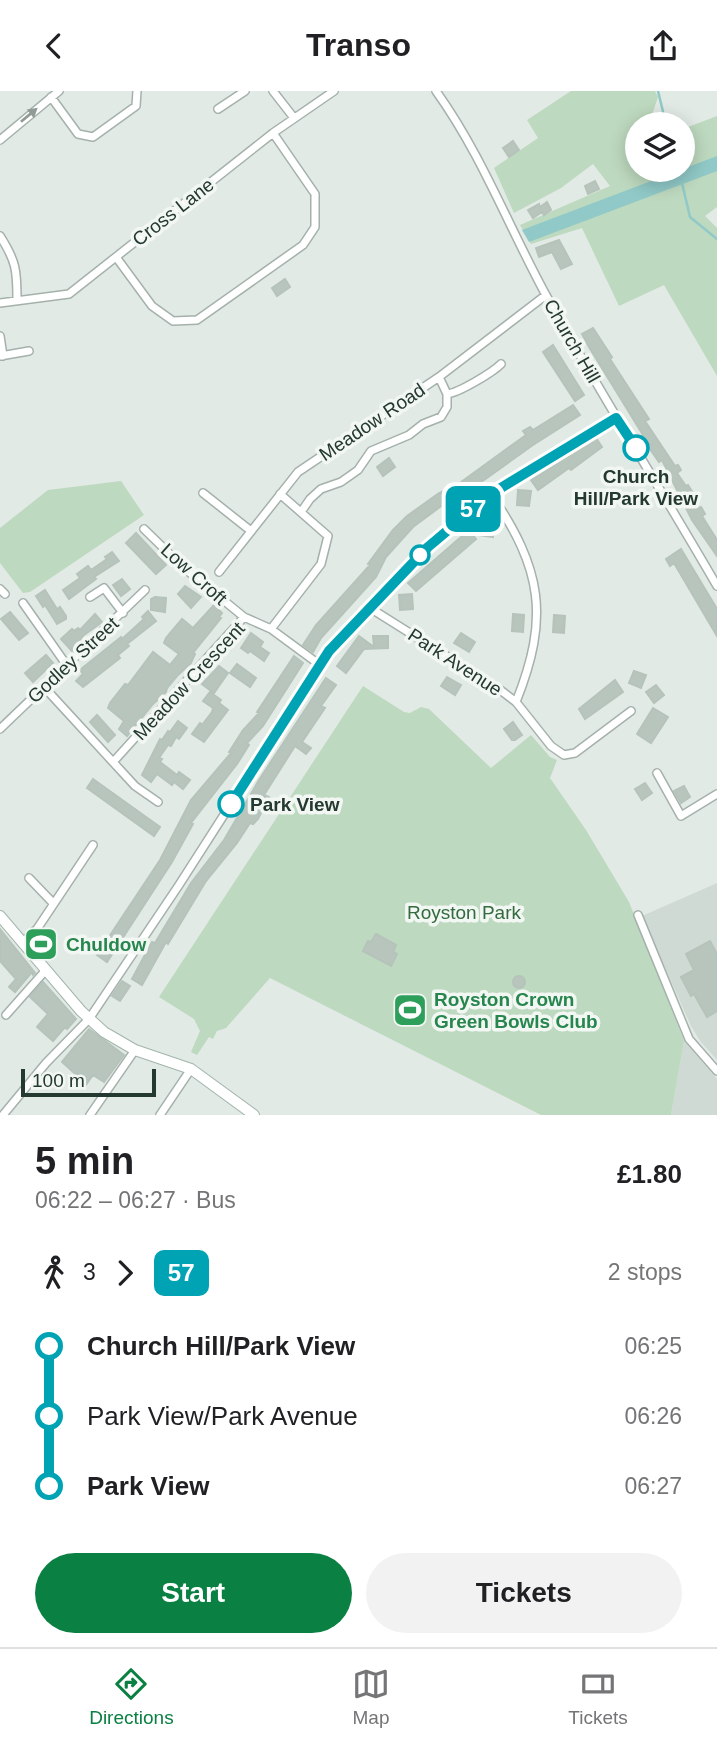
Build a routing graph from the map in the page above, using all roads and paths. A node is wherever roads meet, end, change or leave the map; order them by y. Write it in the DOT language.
graph roads {
  1 [pos="59,91"];
  2 [pos="137,91"];
  3 [pos="244,91"];
  4 [pos="274,91"];
  5 [pos="334,91"];
  6 [pos="436,91"];
  7 [pos="51,97"];
  8 [pos="218,109"];
  9 [pos="294,118"];
  10 [pos="273,133"];
  11 [pos="0,140"];
  12 [pos="0,236"];
  13 [pos="116,257"];
  14 [pos="546,295"];
  15 [pos="17,299"];
  16 [pos="0,303"];
  17 [pos="0,336"];
  18 [pos="29,351"];
  19 [pos="1,356"];
  20 [pos="501,364"];
  21 [pos="439,377"];
  22 [pos="447,394"];
  23 [pos="616,418"];
  24 [pos="203,493"];
  25 [pos="280,494"];
  26 [pos="491,494"];
  27 [pos="301,512"];
  28 [pos="144,529"];
  29 [pos="251,531"];
  30 [pos="219,572"];
  31 [pos="717,586"];
  32 [pos="145,590"];
  33 [pos="90,597"];
  34 [pos="23,603"];
  35 [pos="370,608"];
  36 [pos="123,613"];
  37 [pos="244,617"];
  38 [pos="271,629"];
  39 [pos="320,664"];
  40 [pos="68,667"];
  41 [pos="44,687"];
  42 [pos="516,702"];
  43 [pos="631,711"];
  44 [pos="0,729"];
  45 [pos="114,761"];
  46 [pos="657,773"];
  47 [pos="717,794"];
  48 [pos="158,802"];
  49 [pos="93,845"];
  50 [pos="30,878"];
  51 [pos="53,903"];
  52 [pos="638,915"];
  53 [pos="1,919"];
  54 [pos="22,943"];
  55 [pos="45,971"];
  56 [pos="6,1015"];
  57 [pos="89,1019"];
  58 [pos="135,1050"];
  59 [pos="191,1069"];
  60 [pos="717,1072"];
  61 [pos="246,1113"];
  62 [pos="4,1115"];
  63 [pos="90,1115"];
  64 [pos="160,1115"];
  1 -- 7 [label="street"];
  2 -- 7 [label="street"];
  3 -- 8 [label="street"];
  4 -- 9 [label="street"];
  5 -- 9 [label="street, Cross Lane"];
  6 -- 14 [label="street, Church Hill"];
  11 -- 7 [label="street, one-way"];
  9 -- 10 [label="street, Cross Lane"];
  10 -- 13 [label="street, Cross Lane"];
  10 -- 13 [label="street"];
  12 -- 15 [label="street"];
  13 -- 15 [label="street, Cross Lane"];
  14 -- 21 [label="street, Meadow Road"];
  14 -- 23 [label="street, Church Hill"];
  15 -- 16 [label="street, Cross Lane"];
  17 -- 19 [label="street"];
  18 -- 19 [label="street"];
  20 -- 22 [label="street"];
  21 -- 22 [label="street"];
  21 -- 25 [label="street, Meadow Road"];
  22 -- 27 [label="street"];
  23 -- 26 [label="street"];
  23 -- 31 [label="street, Church Hill"];
  24 -- 29 [label="street"];
  25 -- 27 [label="street, Meadow Crescent"];
  25 -- 29 [label="street, Meadow Road"];
  26 -- 35 [label="street"];
  26 -- 42 [label="street"];
  27 -- 38 [label="street, Meadow Crescent"];
  28 -- 37 [label="street, Low Croft"];
  29 -- 30 [label="street, Meadow Road"];
  32 -- 36 [label="street, Godley Street"];
  33 -- 36 [label="street"];
  34 -- 40 [label="street"];
  35 -- 39 [label="street"];
  35 -- 42 [label="street, Park Avenue"];
  36 -- 40 [label="street, Godley Street"];
  37 -- 38 [label="street, Meadow Crescent"];
  37 -- 45 [label="street, Meadow Crescent"];
  38 -- 39 [label="street, Meadow Crescent"];
  39 -- 57 [label="street"];
  40 -- 41 [label="street, Godley Street"];
  41 -- 44 [label="street, Godley Street"];
  41 -- 45 [label="street"];
  42 -- 43 [label="street, Park Avenue"];
  45 -- 48 [label="street"];
  46 -- 47 [label="street"];
  49 -- 51 [label="street"];
  50 -- 51 [label="street"];
  51 -- 54 [label="street"];
  52 -- 60 [label="street"];
  53 -- 54 [label="main road"];
  54 -- 55 [label="main road"];
  55 -- 56 [label="street"];
  55 -- 57 [label="main road"];
  57 -- 58 [label="main road"];
  57 -- 62 [label="street"];
  58 -- 59 [label="main road"];
  58 -- 63 [label="street"];
  59 -- 61 [label="main road"];
  59 -- 64 [label="street"];
}
